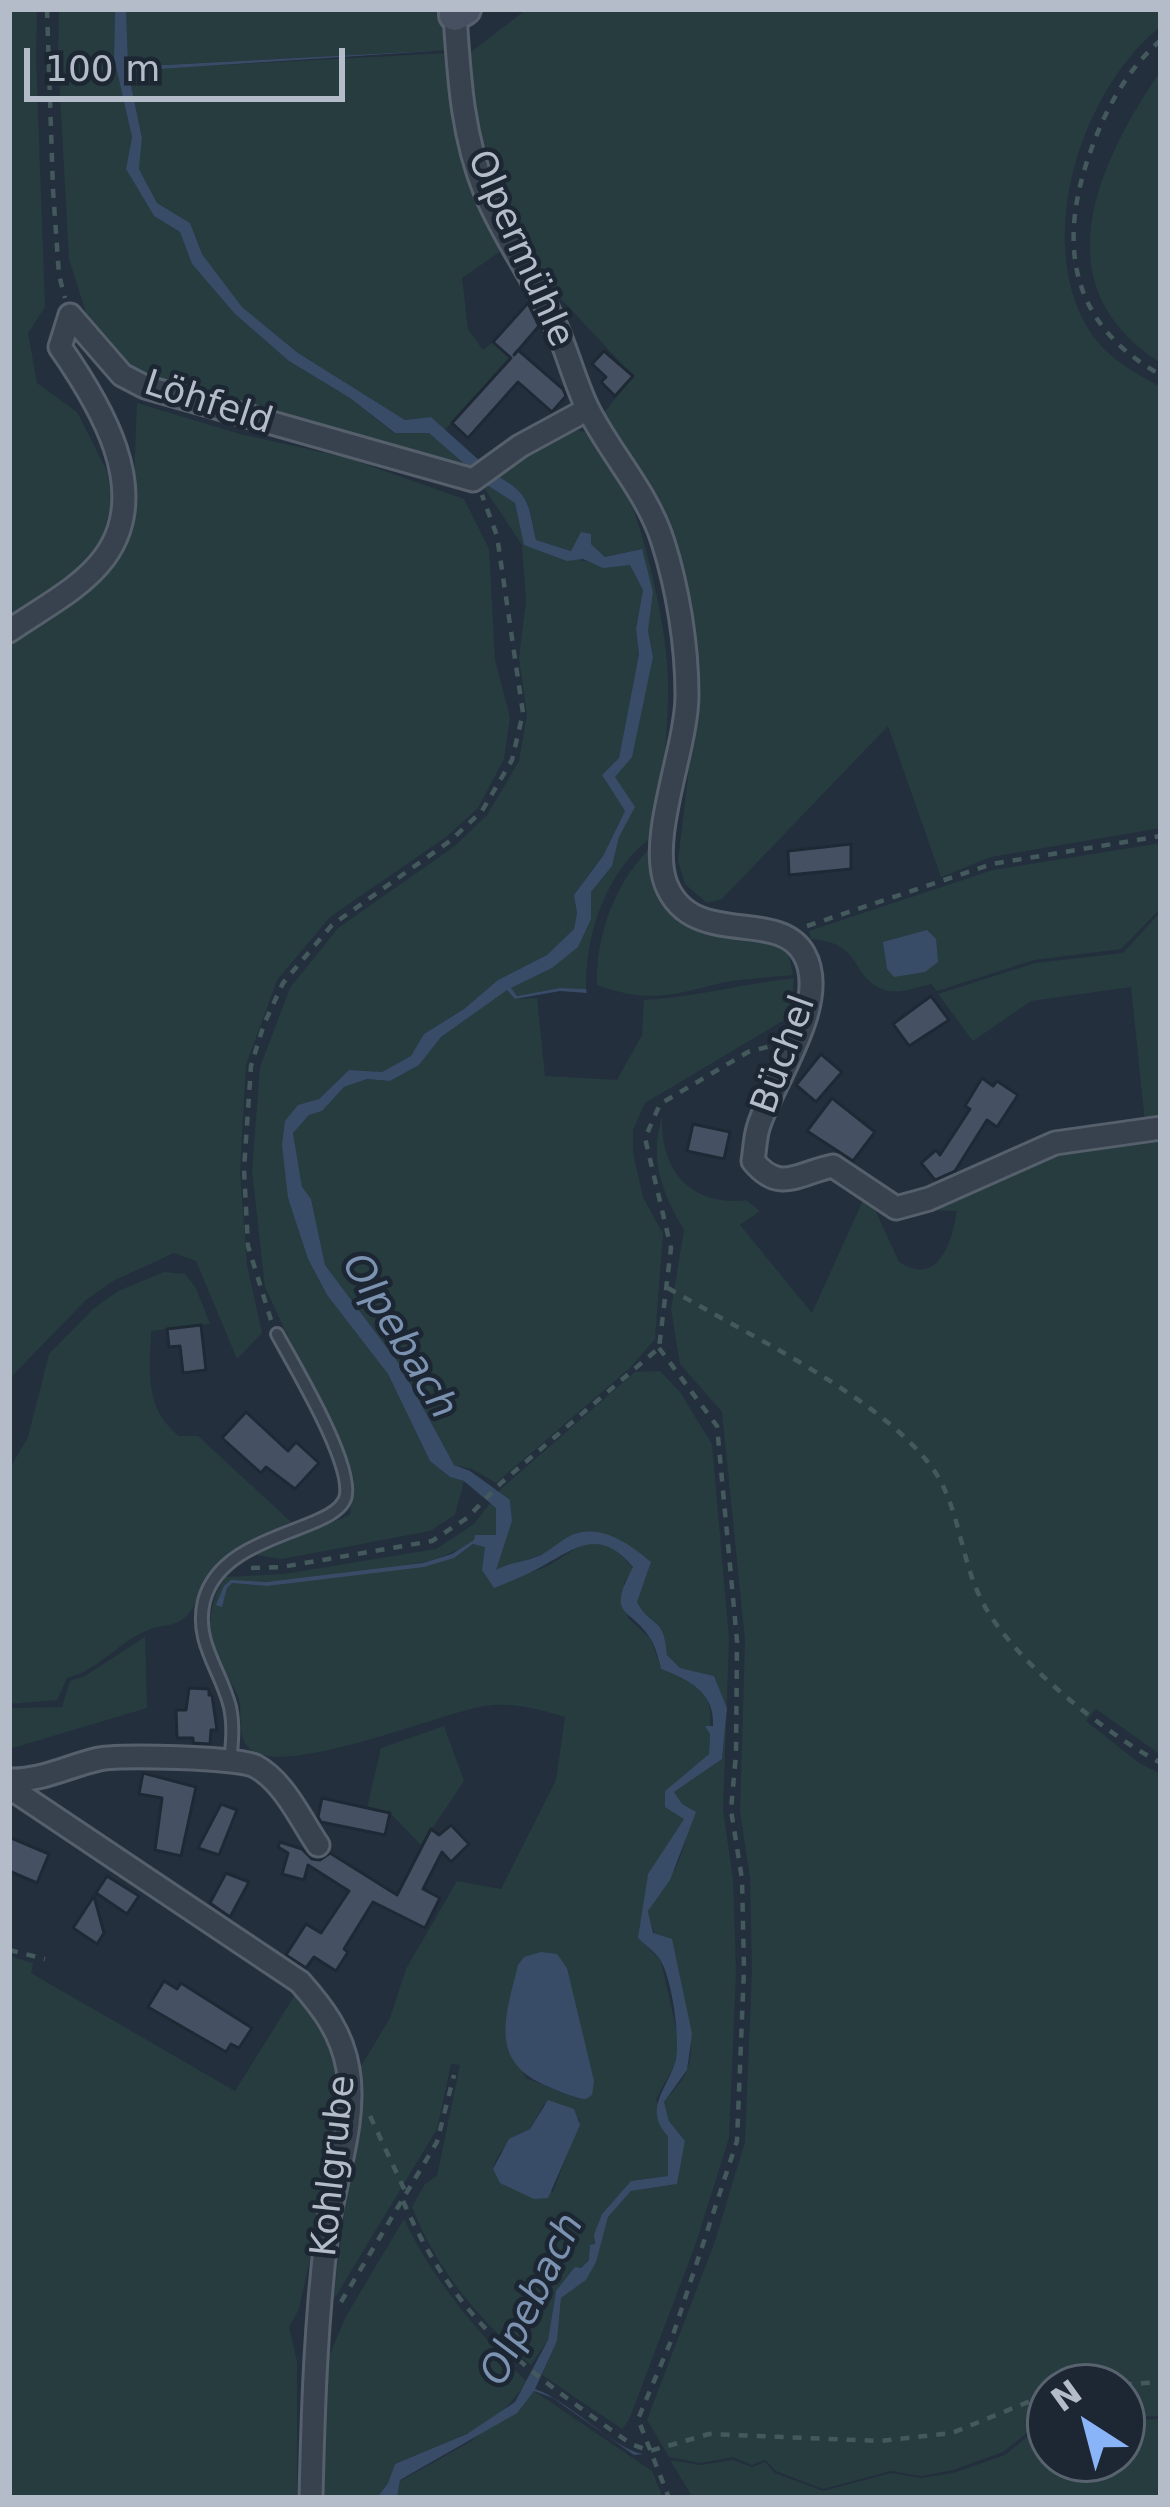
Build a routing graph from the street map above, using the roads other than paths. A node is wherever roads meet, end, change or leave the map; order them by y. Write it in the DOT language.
graph roads {
  1 [pos="458,11"];
  2 [pos="588,409"];
  3 [pos="9,632"];
  4 [pos="1161,1128"];
  5 [pos="277,1334"];
  6 [pos="230,1762"];
  7 [pos="9,1784"];
  8 [pos="318,1845"];
  9 [pos="311,2498"];
  1 -- 2 [label="street, Olpermühle"];
  2 -- 3 [label="street, Löhfeld"];
  2 -- 4 [label="street, Büchel"];
  5 -- 6 [label="lane"];
  6 -- 7 [label="street, Kohlgrube"];
  6 -- 8 [label="street, Kohlgrube"];
  7 -- 9 [label="street, Kohlgrube"];
}
